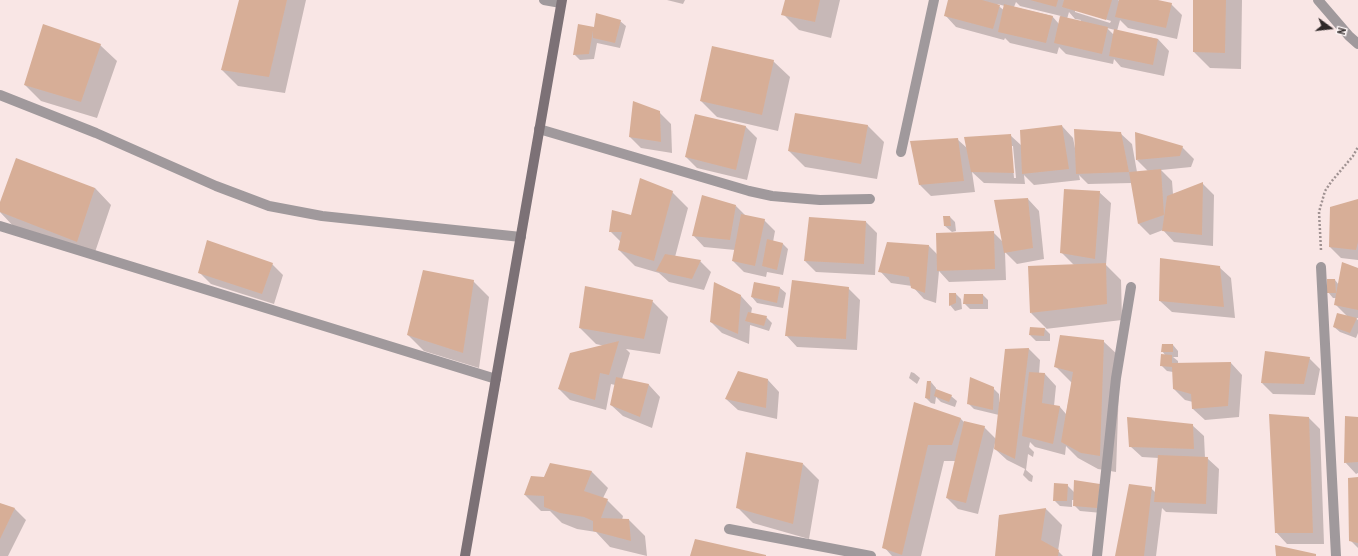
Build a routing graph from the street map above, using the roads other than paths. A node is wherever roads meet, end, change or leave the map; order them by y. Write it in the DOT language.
graph roads {
  1 [pos="544,0"];
  2 [pos="934,0"];
  3 [pos="1318,0"];
  4 [pos="562,1"];
  5 [pos="1358,44"];
  6 [pos="0,95"];
  7 [pos="539,129"];
  8 [pos="901,152"];
  9 [pos="870,199"];
  10 [pos="0,226"];
  11 [pos="521,237"];
  12 [pos="1322,267"];
  13 [pos="1131,287"];
  14 [pos="496,379"];
  15 [pos="729,529"];
  16 [pos="465,556"];
  17 [pos="871,556"];
  18 [pos="1097,556"];
  19 [pos="1336,556"];
  1 -- 4 [label="street"];
  2 -- 8 [label="street"];
  3 -- 5 [label="street"];
  4 -- 7 [label="main road"];
  6 -- 11 [label="street"];
  7 -- 9 [label="street"];
  7 -- 11 [label="main road"];
  10 -- 14 [label="street"];
  11 -- 14 [label="main road"];
  12 -- 19 [label="street"];
  13 -- 18 [label="street"];
  14 -- 16 [label="main road"];
  15 -- 17 [label="street"];
}
